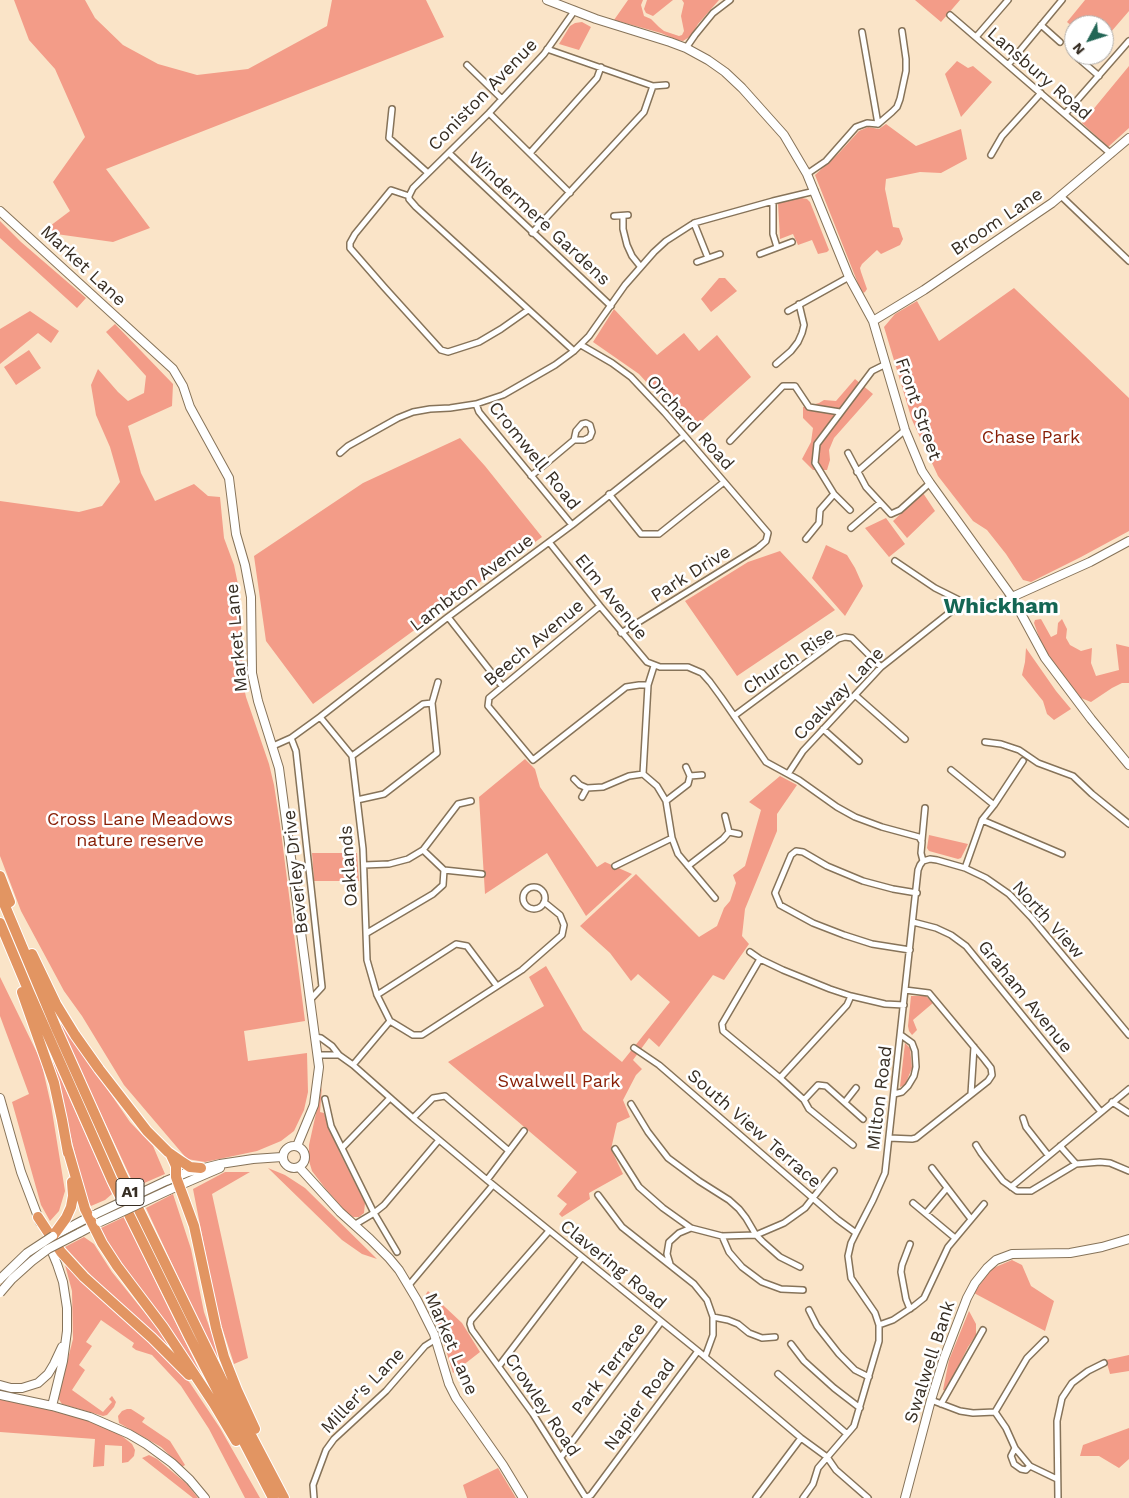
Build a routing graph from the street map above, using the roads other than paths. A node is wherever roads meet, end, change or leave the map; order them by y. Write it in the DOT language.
graph roads {
  1 [pos="546,0"];
  2 [pos="730,0"];
  3 [pos="1008,0"];
  4 [pos="1062,0"];
  5 [pos="575,10"];
  6 [pos="950,15"];
  7 [pos="1041,25"];
  8 [pos="902,31"];
  9 [pos="862,32"];
  10 [pos="976,37"];
  11 [pos="1129,41"];
  12 [pos="1060,42"];
  13 [pos="686,48"];
  14 [pos="548,49"];
  15 [pos="1008,65"];
  16 [pos="1086,65"];
  17 [pos="467,66"];
  18 [pos="601,67"];
  19 [pos="1099,76"];
  20 [pos="666,85"];
  21 [pos="653,86"];
  22 [pos="1041,93"];
  23 [pos="502,99"];
  24 [pos="392,108"];
  25 [pos="489,113"];
  26 [pos="1065,114"];
  27 [pos="878,124"];
  28 [pos="1129,138"];
  29 [pos="449,153"];
  30 [pos="530,153"];
  31 [pos="1111,154"];
  32 [pos="992,155"];
  33 [pos="428,173"];
  34 [pos="807,174"];
  35 [pos="814,191"];
  36 [pos="570,193"];
  37 [pos="409,196"];
  38 [pos="1061,196"];
  39 [pos="773,200"];
  40 [pos="0,211"];
  41 [pos="614,216"];
  42 [pos="694,222"];
  43 [pos="532,233"];
  44 [pos="792,242"];
  45 [pos="777,247"];
  46 [pos="720,254"];
  47 [pos="760,254"];
  48 [pos="708,258"];
  49 [pos="1129,261"];
  50 [pos="697,262"];
  51 [pos="640,266"];
  52 [pos="849,277"];
  53 [pos="799,304"];
  54 [pos="611,306"];
  55 [pos="528,310"];
  56 [pos="788,311"];
  57 [pos="873,321"];
  58 [pos="581,345"];
  59 [pos="574,351"];
  60 [pos="776,364"];
  61 [pos="886,364"];
  62 [pos="476,404"];
  63 [pos="840,412"];
  64 [pos="905,430"];
  65 [pos="684,436"];
  66 [pos="574,440"];
  67 [pos="730,441"];
  68 [pos="340,453"];
  69 [pos="848,454"];
  70 [pos="857,472"];
  71 [pos="531,476"];
  72 [pos="724,482"];
  73 [pos="930,483"];
  74 [pos="609,494"];
  75 [pos="834,494"];
  76 [pos="880,503"];
  77 [pos="850,510"];
  78 [pos="572,525"];
  79 [pos="851,528"];
  80 [pos="768,533"];
  81 [pos="806,539"];
  82 [pos="1129,541"];
  83 [pos="549,542"];
  84 [pos="895,561"];
  85 [pos="1012,597"];
  86 [pos="963,602"];
  87 [pos="600,606"];
  88 [pos="448,617"];
  89 [pos="621,632"];
  90 [pos="654,666"];
  91 [pos="881,667"];
  92 [pos="438,682"];
  93 [pos="648,685"];
  94 [pos="502,686"];
  95 [pos="855,694"];
  96 [pos="432,703"];
  97 [pos="734,716"];
  98 [pos="320,717"];
  99 [pos="823,729"];
  100 [pos="291,738"];
  101 [pos="905,739"];
  102 [pos="985,742"];
  103 [pos="272,746"];
  104 [pos="352,756"];
  105 [pos="859,761"];
  106 [pos="1023,761"];
  107 [pos="1129,765"];
  108 [pos="686,767"];
  109 [pos="950,770"];
  110 [pos="643,774"];
  111 [pos="788,774"];
  112 [pos="702,775"];
  113 [pos="690,776"];
  114 [pos="574,778"];
  115 [pos="587,788"];
  116 [pos="582,797"];
  117 [pos="357,800"];
  118 [pos="471,801"];
  119 [pos="666,801"];
  120 [pos="994,805"];
  121 [pos="925,808"];
  122 [pos="725,816"];
  123 [pos="982,820"];
  124 [pos="1129,824"];
  125 [pos="728,832"];
  126 [pos="740,834"];
  127 [pos="672,838"];
  128 [pos="922,842"];
  129 [pos="423,850"];
  130 [pos="1062,854"];
  131 [pos="924,860"];
  132 [pos="364,865"];
  133 [pos="615,866"];
  134 [pos="688,866"];
  135 [pos="965,868"];
  136 [pos="444,870"];
  137 [pos="482,874"];
  138 [pos="0,876"];
  139 [pos="916,892"];
  140 [pos="0,894"];
  141 [pos="715,898"];
  142 [pos="544,902"];
  143 [pos="913,922"];
  144 [pos="0,923"];
  145 [pos="366,933"];
  146 [pos="0,934"];
  147 [pos="910,950"];
  148 [pos="750,952"];
  149 [pos="760,959"];
  150 [pos="497,986"];
  151 [pos="905,990"];
  152 [pos="377,995"];
  153 [pos="851,996"];
  154 [pos="310,1000"];
  155 [pos="904,1006"];
  156 [pos="390,1021"];
  157 [pos="901,1034"];
  158 [pos="1129,1035"];
  159 [pos="315,1037"];
  160 [pos="974,1047"];
  161 [pos="634,1048"];
  162 [pos="317,1055"];
  163 [pos="339,1055"];
  164 [pos="353,1065"];
  165 [pos="780,1078"];
  166 [pos="856,1088"];
  167 [pos="1129,1089"];
  168 [pos="894,1094"];
  169 [pos="971,1094"];
  170 [pos="0,1098"];
  171 [pos="325,1098"];
  172 [pos="390,1098"];
  173 [pos="804,1100"];
  174 [pos="844,1102"];
  175 [pos="1112,1102"];
  176 [pos="632,1104"];
  177 [pos="1101,1112"];
  178 [pos="1129,1113"];
  179 [pos="413,1118"];
  180 [pos="1023,1118"];
  181 [pos="863,1119"];
  182 [pos="524,1131"];
  183 [pos="889,1138"];
  184 [pos="439,1140"];
  185 [pos="853,1145"];
  186 [pos="976,1145"];
  187 [pos="297,1146"];
  188 [pos="1060,1146"];
  189 [pos="67,1147"];
  190 [pos="342,1148"];
  191 [pos="616,1149"];
  192 [pos="168,1152"];
  193 [pos="509,1152"];
  194 [pos="1048,1155"];
  195 [pos="282,1157"];
  196 [pos="228,1164"];
  197 [pos="1076,1164"];
  198 [pos="299,1167"];
  199 [pos="201,1168"];
  200 [pos="932,1168"];
  201 [pos="834,1171"];
  202 [pos="1129,1172"];
  203 [pos="487,1180"];
  204 [pos="178,1181"];
  205 [pos="492,1185"];
  206 [pos="1011,1187"];
  207 [pos="947,1188"];
  208 [pos="598,1194"];
  209 [pos="813,1198"];
  210 [pos="913,1203"];
  211 [pos="984,1204"];
  212 [pos="374,1213"];
  213 [pos="926,1213"];
  214 [pos="38,1217"];
  215 [pos="971,1219"];
  216 [pos="94,1220"];
  217 [pos="69,1222"];
  218 [pos="354,1225"];
  219 [pos="691,1228"];
  220 [pos="549,1231"];
  221 [pos="856,1233"];
  222 [pos="756,1235"];
  223 [pos="53,1236"];
  224 [pos="722,1236"];
  225 [pos="955,1238"];
  226 [pos="1129,1238"];
  227 [pos="910,1244"];
  228 [pos="397,1252"];
  229 [pos="582,1257"];
  230 [pos="671,1265"];
  231 [pos="800,1267"];
  232 [pos="0,1279"];
  233 [pos="409,1286"];
  234 [pos="804,1290"];
  235 [pos="0,1293"];
  236 [pos="910,1309"];
  237 [pos="809,1310"];
  238 [pos="713,1317"];
  239 [pos="661,1322"];
  240 [pos="879,1325"];
  241 [pos="982,1330"];
  242 [pos="66,1335"];
  243 [pos="775,1338"];
  244 [pos="436,1340"];
  245 [pos="1045,1340"];
  246 [pos="791,1344"];
  247 [pos="698,1351"];
  248 [pos="705,1357"];
  249 [pos="1104,1364"];
  250 [pos="499,1366"];
  251 [pos="778,1374"];
  252 [pos="869,1377"];
  253 [pos="0,1385"];
  254 [pos="0,1394"];
  255 [pos="931,1400"];
  256 [pos="214,1404"];
  257 [pos="941,1404"];
  258 [pos="52,1406"];
  259 [pos="860,1408"];
  260 [pos="995,1412"];
  261 [pos="847,1434"];
  262 [pos="801,1438"];
  263 [pos="1015,1448"];
  264 [pos="561,1457"];
  265 [pos="827,1457"];
  266 [pos="1030,1466"];
  267 [pos="1057,1479"];
  268 [pos="263,1480"];
  269 [pos="276,1483"];
  270 [pos="205,1498"];
  271 [pos="273,1498"];
  272 [pos="284,1498"];
  273 [pos="314,1498"];
  274 [pos="524,1498"];
  275 [pos="586,1498"];
  276 [pos="756,1498"];
  277 [pos="803,1498"];
  278 [pos="868,1498"];
  279 [pos="906,1498"];
  280 [pos="1058,1498"];
  1 -- 5 [label="street, Front Street"];
  2 -- 13 [label="street"];
  3 -- 10 [label="street"];
  4 -- 7 [label="street"];
  5 -- 13 [label="street, Front Street"];
  5 -- 14 [label="street, Coniston Avenue"];
  6 -- 10 [label="street, Lansbury Road"];
  7 -- 12 [label="street"];
  7 -- 15 [label="street"];
  8 -- 27 [label="street"];
  9 -- 27 [label="street"];
  10 -- 15 [label="street, Lansbury Road"];
  11 -- 19 [label="street"];
  13 -- 34 [label="street, Front Street"];
  14 -- 18 [label="street"];
  14 -- 23 [label="street, Coniston Avenue"];
  15 -- 22 [label="street, Lansbury Road"];
  16 -- 19 [label="street"];
  17 -- 23 [label="street"];
  18 -- 21 [label="street"];
  18 -- 30 [label="street"];
  19 -- 26 [label="street"];
  20 -- 21 [label="street"];
  21 -- 36 [label="street"];
  22 -- 26 [label="street, Lansbury Road"];
  22 -- 32 [label="street"];
  23 -- 25 [label="street, Coniston Avenue"];
  24 -- 33 [label="street"];
  25 -- 29 [label="street, Coniston Avenue"];
  25 -- 30 [label="street"];
  26 -- 31 [label="street, Lansbury Road"];
  27 -- 34 [label="street"];
  28 -- 31 [label="street, Broom Lane"];
  29 -- 33 [label="street, Coniston Avenue"];
  29 -- 43 [label="street, Windermere Gardens"];
  30 -- 36 [label="street"];
  31 -- 38 [label="street, Broom Lane"];
  33 -- 37 [label="street, Coniston Avenue"];
  34 -- 35 [label="street, Front Street"];
  35 -- 39 [label="street"];
  35 -- 52 [label="street, Front Street"];
  36 -- 43 [label="street"];
  37 -- 55 [label="street"];
  37 -- 55 [label="street"];
  38 -- 49 [label="street"];
  38 -- 57 [label="street, Broom Lane"];
  39 -- 42 [label="street"];
  39 -- 45 [label="street"];
  40 -- 103 [label="street, Market Lane"];
  41 -- 51 [label="street"];
  42 -- 48 [label="street"];
  42 -- 51 [label="street"];
  43 -- 54 [label="street, Windermere Gardens"];
  44 -- 45 [label="street"];
  45 -- 47 [label="street"];
  46 -- 48 [label="street"];
  48 -- 50 [label="street"];
  51 -- 54 [label="street"];
  52 -- 53 [label="street"];
  52 -- 57 [label="street, Front Street"];
  53 -- 56 [label="street"];
  53 -- 60 [label="street"];
  54 -- 58 [label="street"];
  55 -- 59 [label="street"];
  57 -- 61 [label="street, Front Street"];
  58 -- 59 [label="street"];
  58 -- 65 [label="street, Orchard Road"];
  59 -- 62 [label="street"];
  61 -- 63 [label="street"];
  61 -- 64 [label="street, Front Street"];
  62 -- 68 [label="street"];
  62 -- 71 [label="street, Cromwell Road"];
  63 -- 67 [label="street"];
  63 -- 75 [label="street"];
  64 -- 70 [label="street"];
  64 -- 73 [label="street, Front Street"];
  65 -- 72 [label="street, Orchard Road"];
  65 -- 74 [label="street, Lambton Avenue"];
  66 -- 71 [label="street"];
  69 -- 70 [label="street"];
  70 -- 76 [label="street"];
  71 -- 78 [label="street, Cromwell Road"];
  72 -- 74 [label="street"];
  72 -- 80 [label="street, Orchard Road"];
  73 -- 76 [label="street"];
  73 -- 85 [label="street, Front Street"];
  74 -- 78 [label="street, Lambton Avenue"];
  75 -- 77 [label="street"];
  75 -- 81 [label="street"];
  76 -- 79 [label="street"];
  78 -- 83 [label="street, Lambton Avenue"];
  80 -- 89 [label="street, Park Drive"];
  82 -- 85 [label="street"];
  83 -- 87 [label="street, Elm Avenue"];
  83 -- 88 [label="street, Lambton Avenue"];
  84 -- 86 [label="street"];
  85 -- 86 [label="street"];
  85 -- 107 [label="street, Front Street"];
  86 -- 91 [label="street, Coalway Lane"];
  87 -- 89 [label="street, Elm Avenue"];
  87 -- 94 [label="street, Beech Avenue"];
  88 -- 94 [label="street"];
  88 -- 98 [label="street, Lambton Avenue"];
  89 -- 90 [label="street, Elm Avenue"];
  90 -- 93 [label="street"];
  90 -- 97 [label="street"];
  91 -- 95 [label="street, Coalway Lane"];
  91 -- 97 [label="street, Church Rise"];
  92 -- 96 [label="street"];
  93 -- 94 [label="street, Beech Avenue"];
  93 -- 110 [label="street"];
  95 -- 99 [label="street, Coalway Lane"];
  95 -- 101 [label="street"];
  96 -- 104 [label="street"];
  96 -- 117 [label="street"];
  97 -- 111 [label="street"];
  98 -- 100 [label="street, Lambton Avenue"];
  98 -- 104 [label="street"];
  99 -- 105 [label="street"];
  99 -- 111 [label="street, Coalway Lane"];
  100 -- 103 [label="street, Lambton Avenue"];
  100 -- 154 [label="street, Beverley Drive"];
  102 -- 124 [label="street"];
  103 -- 154 [label="street, Market Lane"];
  104 -- 117 [label="street, Oaklands"];
  106 -- 120 [label="street"];
  108 -- 113 [label="street"];
  109 -- 120 [label="street"];
  110 -- 115 [label="street"];
  110 -- 119 [label="street"];
  111 -- 128 [label="street"];
  112 -- 113 [label="street"];
  113 -- 119 [label="street"];
  114 -- 115 [label="street"];
  115 -- 116 [label="street"];
  117 -- 132 [label="street, Oaklands"];
  118 -- 129 [label="street"];
  119 -- 127 [label="street"];
  120 -- 123 [label="street"];
  121 -- 128 [label="street"];
  122 -- 125 [label="street"];
  123 -- 130 [label="street"];
  123 -- 135 [label="street"];
  125 -- 126 [label="street"];
  125 -- 134 [label="street"];
  127 -- 133 [label="street"];
  127 -- 134 [label="street"];
  128 -- 131 [label="street"];
  129 -- 132 [label="street"];
  129 -- 136 [label="street"];
  131 -- 135 [label="street, North View"];
  131 -- 139 [label="street, Milton Road"];
  132 -- 145 [label="street, Oaklands"];
  134 -- 141 [label="street"];
  135 -- 158 [label="street, North View"];
  136 -- 137 [label="street"];
  136 -- 145 [label="street"];
  138 -- 192 [label="highway"];
  139 -- 143 [label="street, Milton Road"];
  139 -- 147 [label="street"];
  140 -- 269 [label="highway, A1"];
  142 -- 142 [label="street"];
  142 -- 150 [label="street"];
  143 -- 147 [label="street, Milton Road"];
  143 -- 177 [label="street, Graham Avenue"];
  144 -- 268 [label="highway, A1"];
  145 -- 152 [label="street, Oaklands"];
  146 -- 189 [label="highway"];
  147 -- 151 [label="street, Milton Road"];
  148 -- 149 [label="street"];
  149 -- 153 [label="street"];
  149 -- 165 [label="street"];
  150 -- 152 [label="street"];
  150 -- 156 [label="street"];
  151 -- 155 [label="street, Milton Road"];
  151 -- 160 [label="street"];
  152 -- 156 [label="street, Oaklands"];
  153 -- 155 [label="street"];
  153 -- 165 [label="street"];
  154 -- 159 [label="street, Market Lane"];
  155 -- 157 [label="street, Milton Road"];
  156 -- 164 [label="street"];
  157 -- 168 [label="street, Milton Road"];
  157 -- 168 [label="street"];
  159 -- 162 [label="street, Market Lane"];
  159 -- 163 [label="street, Clavering Road"];
  160 -- 169 [label="street"];
  160 -- 169 [label="street"];
  161 -- 209 [label="street, South View Terrace"];
  162 -- 163 [label="street"];
  162 -- 187 [label="street, Market Lane"];
  163 -- 164 [label="street, Clavering Road"];
  164 -- 172 [label="street, Clavering Road"];
  165 -- 173 [label="street"];
  166 -- 174 [label="street"];
  167 -- 175 [label="street"];
  168 -- 183 [label="street, Milton Road"];
  169 -- 183 [label="street"];
  170 -- 214 [label="street"];
  171 -- 190 [label="street"];
  172 -- 179 [label="street, Clavering Road"];
  172 -- 190 [label="street"];
  173 -- 174 [label="street"];
  173 -- 185 [label="street"];
  174 -- 181 [label="street"];
  175 -- 177 [label="street"];
  175 -- 178 [label="street"];
  176 -- 222 [label="street"];
  177 -- 188 [label="street"];
  179 -- 184 [label="street, Clavering Road"];
  179 -- 193 [label="street"];
  180 -- 194 [label="street"];
  182 -- 193 [label="street"];
  183 -- 221 [label="street, Milton Road"];
  184 -- 203 [label="street, Clavering Road"];
  184 -- 212 [label="street"];
  186 -- 206 [label="street"];
  187 -- 195 [label="street"];
  187 -- 198 [label="street"];
  188 -- 194 [label="street"];
  188 -- 197 [label="street"];
  189 -- 216 [label="highway"];
  189 -- 217 [label="highway"];
  190 -- 212 [label="street"];
  191 -- 219 [label="street"];
  192 -- 199 [label="highway"];
  192 -- 204 [label="highway"];
  193 -- 203 [label="street"];
  194 -- 206 [label="street"];
  195 -- 196 [label="street"];
  195 -- 198 [label="street"];
  196 -- 199 [label="street"];
  196 -- 204 [label="street"];
  197 -- 202 [label="street"];
  197 -- 206 [label="street"];
  198 -- 218 [label="street, Market Lane"];
  199 -- 204 [label="street"];
  200 -- 207 [label="street"];
  201 -- 209 [label="street"];
  203 -- 205 [label="street, Clavering Road"];
  204 -- 216 [label="street, bridge"];
  204 -- 216 [label="street, bridge"];
  204 -- 269 [label="highway"];
  205 -- 220 [label="street, Clavering Road"];
  205 -- 233 [label="street"];
  207 -- 213 [label="street"];
  207 -- 215 [label="street"];
  208 -- 230 [label="street"];
  209 -- 221 [label="street, South View Terrace"];
  209 -- 222 [label="street"];
  210 -- 213 [label="street"];
  211 -- 215 [label="street"];
  212 -- 218 [label="street"];
  212 -- 228 [label="street"];
  213 -- 225 [label="street"];
  214 -- 242 [label="street"];
  214 -- 256 [label="highway"];
  215 -- 225 [label="street"];
  216 -- 217 [label="street"];
  216 -- 235 [label="street, bridge"];
  216 -- 256 [label="highway"];
  217 -- 223 [label="highway"];
  218 -- 233 [label="street, Market Lane"];
  219 -- 224 [label="street"];
  219 -- 230 [label="street"];
  220 -- 229 [label="street, Clavering Road"];
  220 -- 250 [label="street, Crowley Road"];
  221 -- 240 [label="street, Milton Road"];
  222 -- 224 [label="street"];
  222 -- 231 [label="street"];
  223 -- 232 [label="street, bridge"];
  224 -- 234 [label="street"];
  225 -- 236 [label="street"];
  226 -- 255 [label="street, Swalwell Bank"];
  227 -- 236 [label="street"];
  229 -- 239 [label="street, Clavering Road"];
  229 -- 250 [label="street"];
  230 -- 238 [label="street"];
  233 -- 244 [label="street, Market Lane"];
  236 -- 240 [label="street"];
  237 -- 252 [label="street"];
  238 -- 243 [label="street"];
  238 -- 248 [label="street"];
  239 -- 247 [label="street, Clavering Road"];
  239 -- 264 [label="street, Park Terrace"];
  240 -- 252 [label="street"];
  241 -- 257 [label="street"];
  242 -- 253 [label="street"];
  242 -- 258 [label="street"];
  244 -- 273 [label="street, Miller's Lane"];
  244 -- 274 [label="street, Market Lane"];
  245 -- 260 [label="street"];
  246 -- 259 [label="street"];
  247 -- 248 [label="street, Clavering Road"];
  247 -- 275 [label="street, Napier Road"];
  248 -- 262 [label="street, Clavering Road"];
  249 -- 267 [label="street"];
  250 -- 264 [label="street, Crowley Road"];
  251 -- 261 [label="street"];
  252 -- 259 [label="street"];
  254 -- 258 [label="street"];
  255 -- 257 [label="street"];
  255 -- 279 [label="street, Swalwell Bank"];
  256 -- 268 [label="highway"];
  257 -- 260 [label="street"];
  258 -- 270 [label="street"];
  259 -- 261 [label="street"];
  260 -- 263 [label="street"];
  261 -- 265 [label="street"];
  262 -- 265 [label="street, Clavering Road"];
  262 -- 276 [label="street"];
  263 -- 266 [label="street"];
  263 -- 266 [label="street"];
  264 -- 275 [label="street, Crowley Road"];
  265 -- 277 [label="street"];
  265 -- 278 [label="street, Clavering Road"];
  266 -- 267 [label="street"];
  267 -- 280 [label="street"];
  268 -- 271 [label="highway, A1"];
  269 -- 272 [label="highway, A1"];
}
